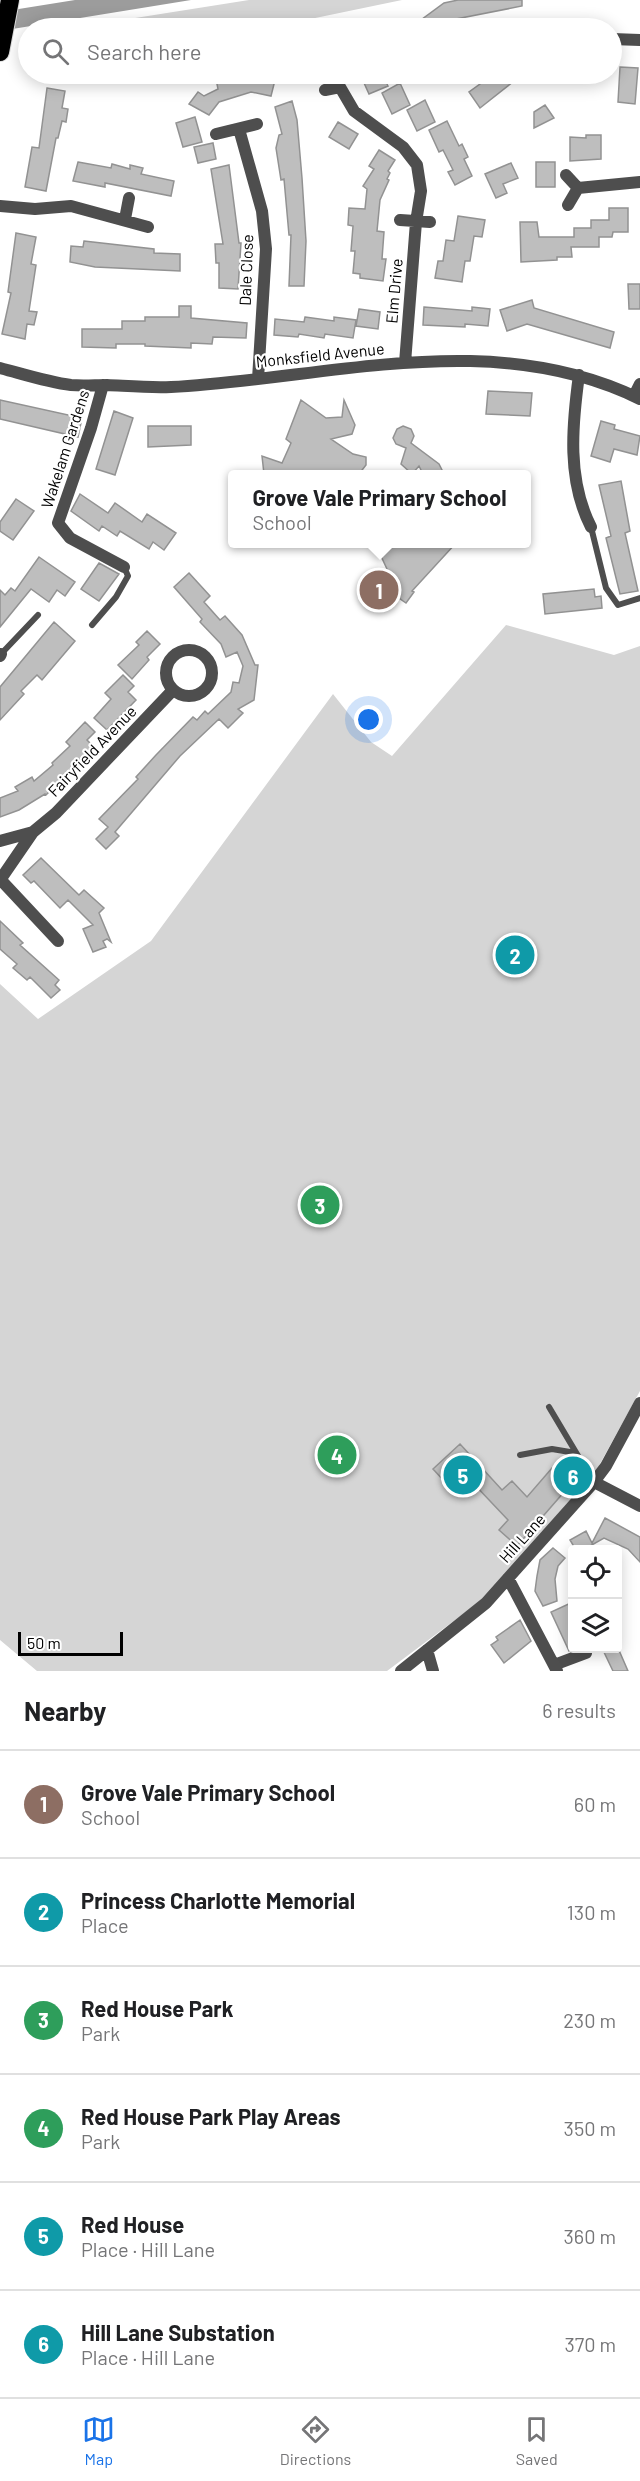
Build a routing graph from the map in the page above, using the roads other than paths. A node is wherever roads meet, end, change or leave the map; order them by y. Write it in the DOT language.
graph roads {
  1 [pos="10,0"];
  2 [pos="622,39"];
  3 [pos="640,40"];
  4 [pos="0,52"];
  5 [pos="325,90"];
  6 [pos="256,124"];
  7 [pos="239,129"];
  8 [pos="216,134"];
  9 [pos="566,175"];
  10 [pos="640,182"];
  11 [pos="578,188"];
  12 [pos="129,198"];
  13 [pos="568,205"];
  14 [pos="0,206"];
  15 [pos="125,219"];
  16 [pos="400,220"];
  17 [pos="416,222"];
  18 [pos="430,222"];
  19 [pos="148,227"];
  20 [pos="405,363"];
  21 [pos="0,368"];
  22 [pos="579,375"];
  23 [pos="258,379"];
  24 [pos="640,384"];
  25 [pos="103,385"];
  26 [pos="637,398"];
  27 [pos="591,527"];
  28 [pos="124,567"];
  29 [pos="640,598"];
  30 [pos="38,615"];
  31 [pos="92,625"];
  32 [pos="1,655"];
  33 [pos="173,690"];
  34 [pos="33,832"];
  35 [pos="0,841"];
  36 [pos="0,879"];
  37 [pos="58,941"];
  38 [pos="640,1404"];
  39 [pos="549,1407"];
  40 [pos="576,1454"];
  41 [pos="520,1455"];
  42 [pos="594,1482"];
  43 [pos="640,1506"];
  44 [pos="508,1578"];
  45 [pos="427,1650"];
  46 [pos="586,1653"];
  47 [pos="555,1668"];
  48 [pos="401,1671"];
  49 [pos="433,1671"];
  1 -- 4 [label="highway"];
  2 -- 3 [label="street"];
  5 -- 17 [label="street, Elm Drive"];
  6 -- 7 [label="street"];
  7 -- 8 [label="street"];
  7 -- 23 [label="street, Dale Close"];
  9 -- 11 [label="street"];
  10 -- 11 [label="street"];
  11 -- 13 [label="street"];
  12 -- 15 [label="street"];
  14 -- 15 [label="street"];
  15 -- 19 [label="street"];
  16 -- 17 [label="street"];
  17 -- 18 [label="street"];
  17 -- 20 [label="street, Elm Drive"];
  20 -- 22 [label="street, Monksfield Avenue"];
  20 -- 23 [label="street, Monksfield Avenue"];
  21 -- 25 [label="street, Monksfield Avenue"];
  22 -- 26 [label="street, Monksfield Avenue"];
  22 -- 27 [label="street"];
  23 -- 25 [label="street, Monksfield Avenue"];
  24 -- 26 [label="street"];
  25 -- 28 [label="street, Wakelam Gardens"];
  27 -- 29 [label="lane"];
  28 -- 31 [label="lane"];
  30 -- 32 [label="lane"];
  33 -- 34 [label="street, Fairyfield Avenue"];
  34 -- 35 [label="street, Fairyfield Avenue"];
  34 -- 36 [label="street, Fairyfield Avenue"];
  36 -- 37 [label="street, Fairyfield Avenue"];
  38 -- 42 [label="street, Hill Lane"];
  39 -- 40 [label="lane"];
  40 -- 41 [label="lane"];
  40 -- 42 [label="lane"];
  42 -- 43 [label="street"];
  42 -- 44 [label="street, Hill Lane"];
  44 -- 45 [label="street, Hill Lane"];
  44 -- 47 [label="street"];
  45 -- 48 [label="street, Hill Lane"];
  45 -- 49 [label="street"];
  46 -- 47 [label="street"];
}
